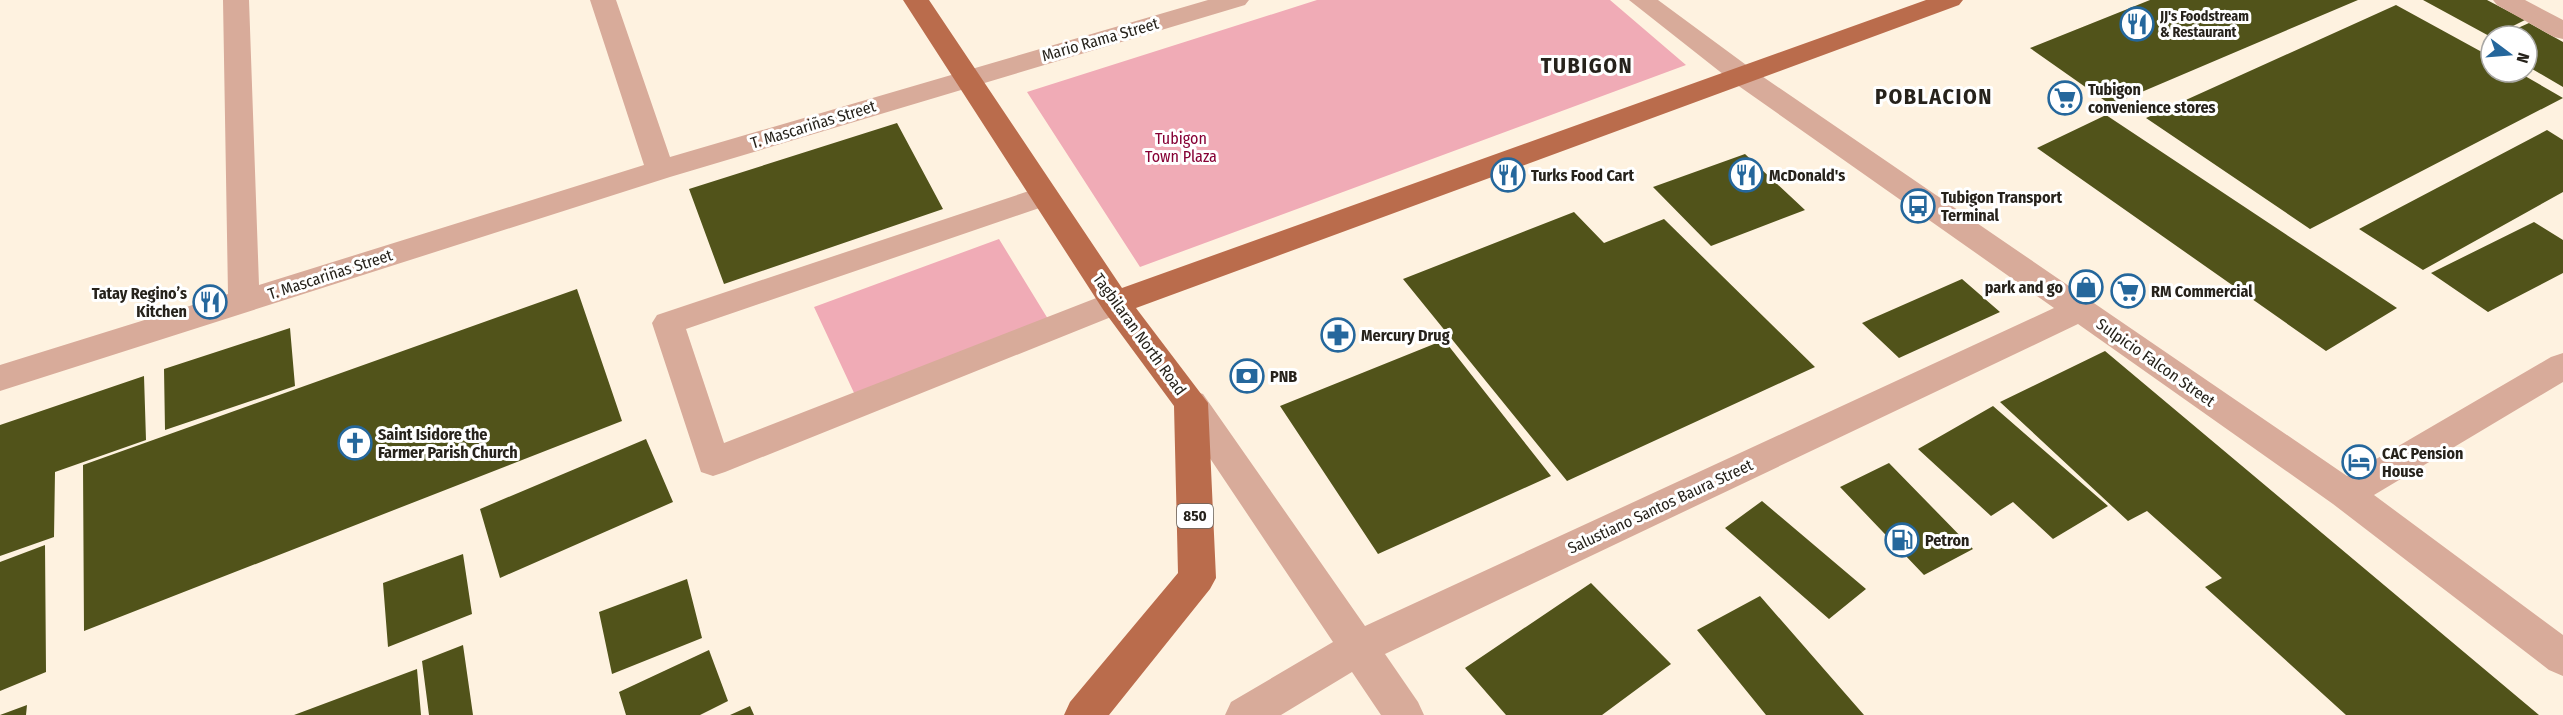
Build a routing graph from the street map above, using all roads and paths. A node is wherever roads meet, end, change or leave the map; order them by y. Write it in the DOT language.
graph roads {
  1 [pos="236,0"];
  2 [pos="603,0"];
  3 [pos="916,0"];
  4 [pos="1236,0"];
  5 [pos="1642,0"];
  6 [pos="1950,0"];
  7 [pos="2506,0"];
  8 [pos="2563,31"];
  9 [pos="1743,76"];
  10 [pos="965,78"];
  11 [pos="660,170"];
  12 [pos="1044,196"];
  13 [pos="244,302"];
  14 [pos="1115,303"];
  15 [pos="2081,309"];
  16 [pos="2563,366"];
  17 [pos="0,378"];
  18 [pos="1191,403"];
  19 [pos="2346,494"];
  20 [pos="1358,648"];
  21 [pos="2563,658"];
  22 [pos="1084,715"];
  23 [pos="1245,715"];
  24 [pos="1404,715"];
  1 -- 13 [label="street"];
  2 -- 11 [label="street"];
  3 -- 10 [label="main road, Tagbilaran North Road"];
  4 -- 10 [label="street, Mario Rama Street"];
  5 -- 9 [label="street, Sulpicio Falcon Street"];
  6 -- 9 [label="main road"];
  7 -- 8 [label="street"];
  9 -- 14 [label="main road"];
  9 -- 15 [label="street, Sulpicio Falcon Street"];
  10 -- 11 [label="street, T. Mascariñas Street"];
  10 -- 12 [label="main road, Tagbilaran North Road"];
  11 -- 13 [label="street, T. Mascariñas Street"];
  12 -- 14 [label="main road, Tagbilaran North Road"];
  12 -- 14 [label="street"];
  13 -- 17 [label="street, T. Mascariñas Street"];
  14 -- 18 [label="main road, Tagbilaran North Road"];
  15 -- 19 [label="street, Sulpicio Falcon Street"];
  15 -- 20 [label="street, Salustiano Santos Baura Street"];
  16 -- 19 [label="street"];
  18 -- 20 [label="street"];
  18 -- 22 [label="main road, Tagbilaran North Road / 850"];
  19 -- 21 [label="street, Sulpicio Falcon Street"];
  20 -- 23 [label="street, Salustiano Santos Baura Street"];
  20 -- 24 [label="street"];
}
